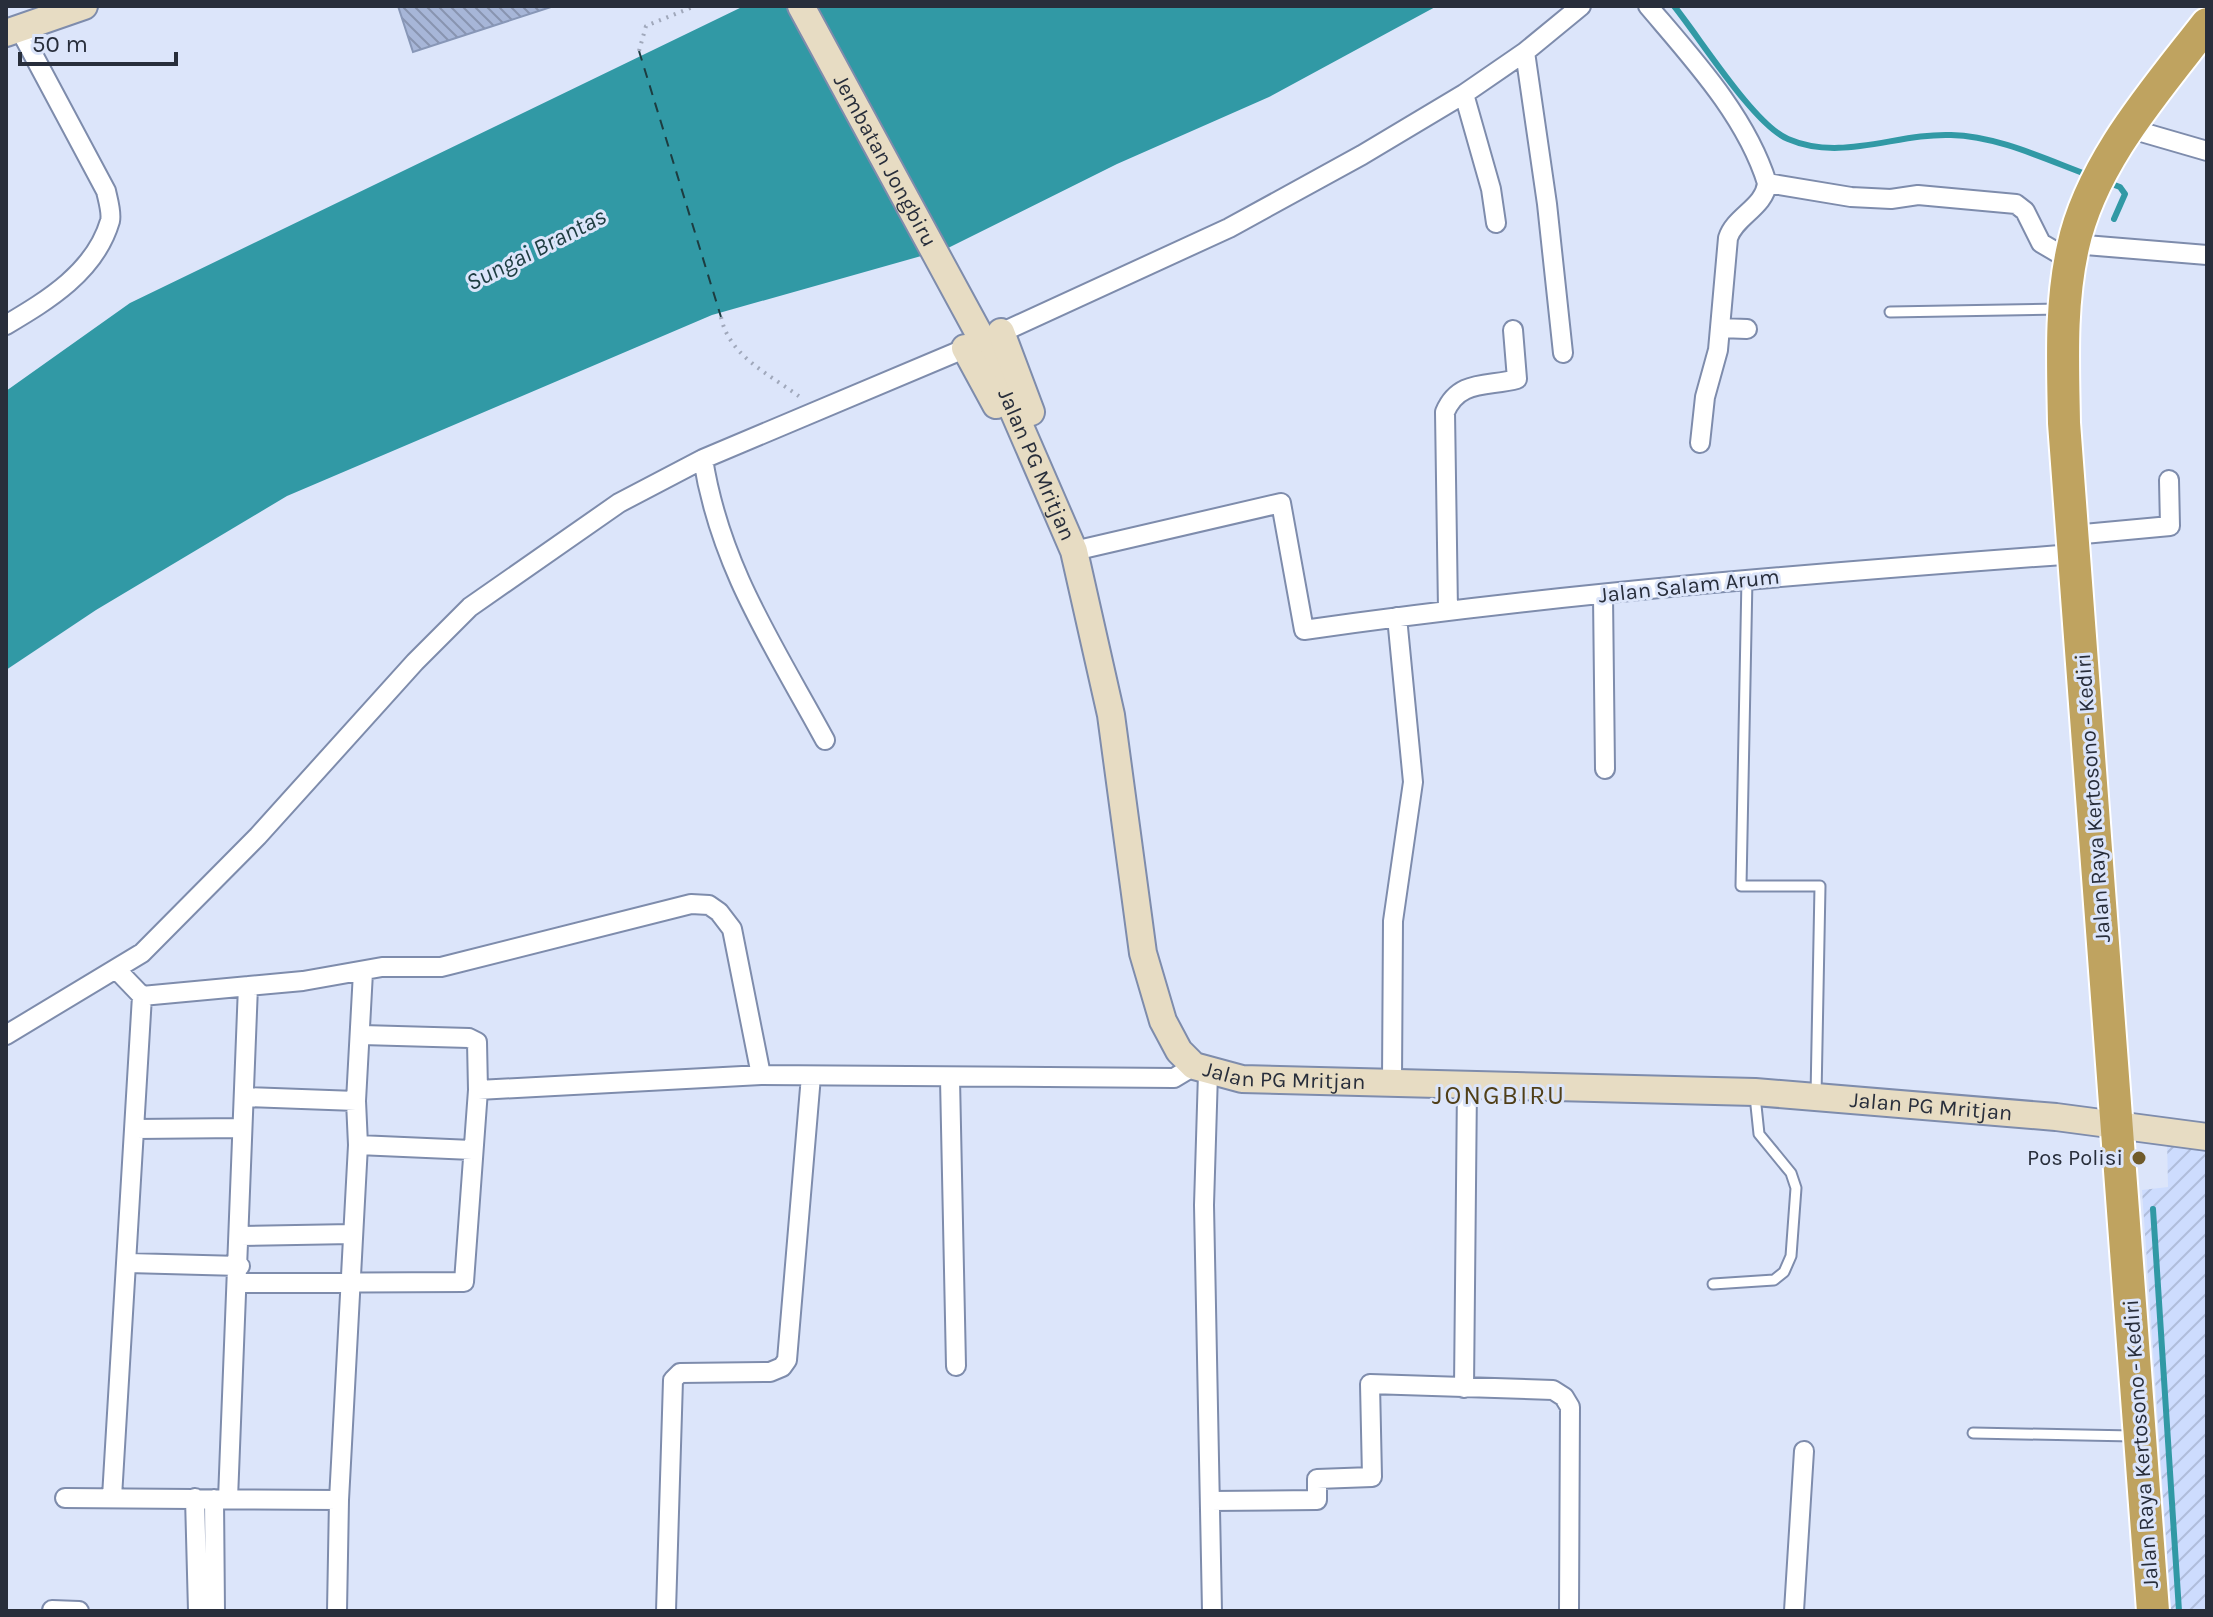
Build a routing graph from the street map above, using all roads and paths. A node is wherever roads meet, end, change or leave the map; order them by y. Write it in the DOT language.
graph roads {
  1 [pos="84,6"];
  2 [pos="695,6"];
  3 [pos="801,6"];
  4 [pos="1581,6"];
  5 [pos="1648,6"];
  6 [pos="2207,24"];
  7 [pos="13,31"];
  8 [pos="639,51"];
  9 [pos="1525,52"];
  10 [pos="1464,94"];
  11 [pos="2124,139"];
  12 [pos="2207,151"];
  13 [pos="1767,183"];
  14 [pos="1496,223"];
  15 [pos="2072,252"];
  16 [pos="2207,255"];
  17 [pos="2064,309"];
  18 [pos="1890,312"];
  19 [pos="969,315"];
  20 [pos="721,317"];
  21 [pos="6,325"];
  22 [pos="1720,328"];
  23 [pos="1747,329"];
  24 [pos="1513,330"];
  25 [pos="983,341"];
  26 [pos="1563,353"];
  27 [pos="818,410"];
  28 [pos="1700,443"];
  29 [pos="703,459"];
  30 [pos="2169,480"];
  31 [pos="2074,544"];
  32 [pos="1074,551"];
  33 [pos="1747,578"];
  34 [pos="1603,596"];
  35 [pos="1448,610"];
  36 [pos="1397,617"];
  37 [pos="825,740"];
  38 [pos="1605,769"];
  39 [pos="117,970"];
  40 [pos="363,972"];
  41 [pos="248,986"];
  42 [pos="142,996"];
  43 [pos="6,1035"];
  44 [pos="362,1035"];
  45 [pos="1201,1069"];
  46 [pos="761,1075"];
  47 [pos="811,1076"];
  48 [pos="950,1079"];
  49 [pos="1392,1081"];
  50 [pos="1467,1085"];
  51 [pos="478,1090"];
  52 [pos="1755,1092"];
  53 [pos="244,1097"];
  54 [pos="1816,1097"];
  55 [pos="356,1101"];
  56 [pos="242,1128"];
  57 [pos="2119,1128"];
  58 [pos="135,1129"];
  59 [pos="2207,1137"];
  60 [pos="358,1145"];
  61 [pos="472,1150"];
  62 [pos="352,1234"];
  63 [pos="241,1236"];
  64 [pos="128,1263"];
  65 [pos="239,1275"];
  66 [pos="349,1283"];
  67 [pos="1713,1284"];
  68 [pos="956,1366"];
  69 [pos="1464,1388"];
  70 [pos="1973,1433"];
  71 [pos="2141,1437"];
  72 [pos="1804,1451"];
  73 [pos="112,1497"];
  74 [pos="65,1498"];
  75 [pos="195,1498"];
  76 [pos="221,1499"];
  77 [pos="339,1500"];
  78 [pos="1210,1501"];
  79 [pos="52,1610"];
  80 [pos="79,1611"];
  81 [pos="198,1611"];
  82 [pos="215,1611"];
  83 [pos="337,1611"];
  84 [pos="666,1611"];
  85 [pos="1212,1611"];
  86 [pos="1569,1611"];
  87 [pos="1794,1611"];
  88 [pos="2153,1611"];
  1 -- 7 [label="main road"];
  2 -- 8 [label="path"];
  3 -- 19 [label="main road, Jembatan Jongbiru"];
  4 -- 9 [label="street"];
  5 -- 13 [label="street"];
  6 -- 11 [label="highway, Jalan Raya Kertosono - Kediri"];
  7 -- 21 [label="street"];
  9 -- 10 [label="street"];
  9 -- 26 [label="street"];
  10 -- 14 [label="street"];
  10 -- 25 [label="street"];
  11 -- 12 [label="street"];
  11 -- 15 [label="highway, Jalan Raya Kertosono - Kediri"];
  13 -- 15 [label="street"];
  13 -- 22 [label="street"];
  15 -- 16 [label="street"];
  15 -- 17 [label="highway, Jalan Raya Kertosono - Kediri"];
  17 -- 18 [label="lane"];
  17 -- 31 [label="highway, Jalan Raya Kertosono - Kediri"];
  19 -- 25 [label="main road, Jalan PG Mritjan"];
  20 -- 27 [label="path"];
  22 -- 23 [label="street"];
  22 -- 28 [label="street"];
  24 -- 35 [label="street"];
  25 -- 27 [label="street"];
  25 -- 32 [label="main road, Jalan PG Mritjan"];
  27 -- 29 [label="street"];
  29 -- 37 [label="street"];
  29 -- 39 [label="street"];
  30 -- 31 [label="street, Jalan Salam Arum"];
  31 -- 33 [label="street, Jalan Salam Arum"];
  31 -- 57 [label="highway, Jalan Raya Kertosono - Kediri"];
  32 -- 36 [label="street, Jalan Salam Arum"];
  32 -- 45 [label="main road, Jalan PG Mritjan"];
  33 -- 34 [label="street, Jalan Salam Arum"];
  33 -- 54 [label="lane"];
  34 -- 35 [label="street, Jalan Salam Arum"];
  34 -- 38 [label="street"];
  35 -- 36 [label="street, Jalan Salam Arum"];
  36 -- 49 [label="street"];
  39 -- 42 [label="street"];
  39 -- 43 [label="street"];
  40 -- 41 [label="street"];
  40 -- 44 [label="street"];
  40 -- 46 [label="street"];
  41 -- 42 [label="street"];
  41 -- 53 [label="street"];
  42 -- 58 [label="street"];
  44 -- 51 [label="street"];
  44 -- 55 [label="street"];
  45 -- 48 [label="street"];
  45 -- 49 [label="main road, Jalan PG Mritjan"];
  45 -- 78 [label="street"];
  46 -- 47 [label="street"];
  46 -- 51 [label="street"];
  47 -- 48 [label="street"];
  47 -- 84 [label="street"];
  48 -- 68 [label="street"];
  49 -- 50 [label="main road, Jalan PG Mritjan"];
  50 -- 52 [label="main road, Jalan PG Mritjan"];
  50 -- 69 [label="street"];
  51 -- 61 [label="street"];
  52 -- 54 [label="main road, Jalan PG Mritjan"];
  52 -- 67 [label="lane"];
  53 -- 55 [label="street"];
  53 -- 56 [label="street"];
  54 -- 57 [label="main road, Jalan PG Mritjan"];
  55 -- 60 [label="street"];
  56 -- 58 [label="street"];
  56 -- 63 [label="street"];
  57 -- 59 [label="main road, Jalan PG Mritjan"];
  57 -- 71 [label="highway, Jalan Raya Kertosono - Kediri"];
  58 -- 64 [label="street"];
  60 -- 61 [label="street"];
  60 -- 62 [label="street"];
  61 -- 66 [label="street"];
  62 -- 63 [label="street"];
  62 -- 66 [label="street"];
  63 -- 65 [label="street"];
  64 -- 65 [label="street"];
  64 -- 73 [label="street"];
  65 -- 66 [label="street"];
  65 -- 76 [label="street"];
  66 -- 77 [label="street"];
  69 -- 78 [label="street"];
  69 -- 86 [label="street"];
  70 -- 71 [label="lane"];
  71 -- 88 [label="highway, Jalan Raya Kertosono - Kediri"];
  72 -- 87 [label="street"];
  73 -- 74 [label="street"];
  73 -- 75 [label="street"];
  75 -- 76 [label="street"];
  75 -- 81 [label="street"];
  76 -- 77 [label="street"];
  76 -- 82 [label="street"];
  77 -- 83 [label="street"];
  78 -- 85 [label="street"];
  79 -- 80 [label="street"];
}
